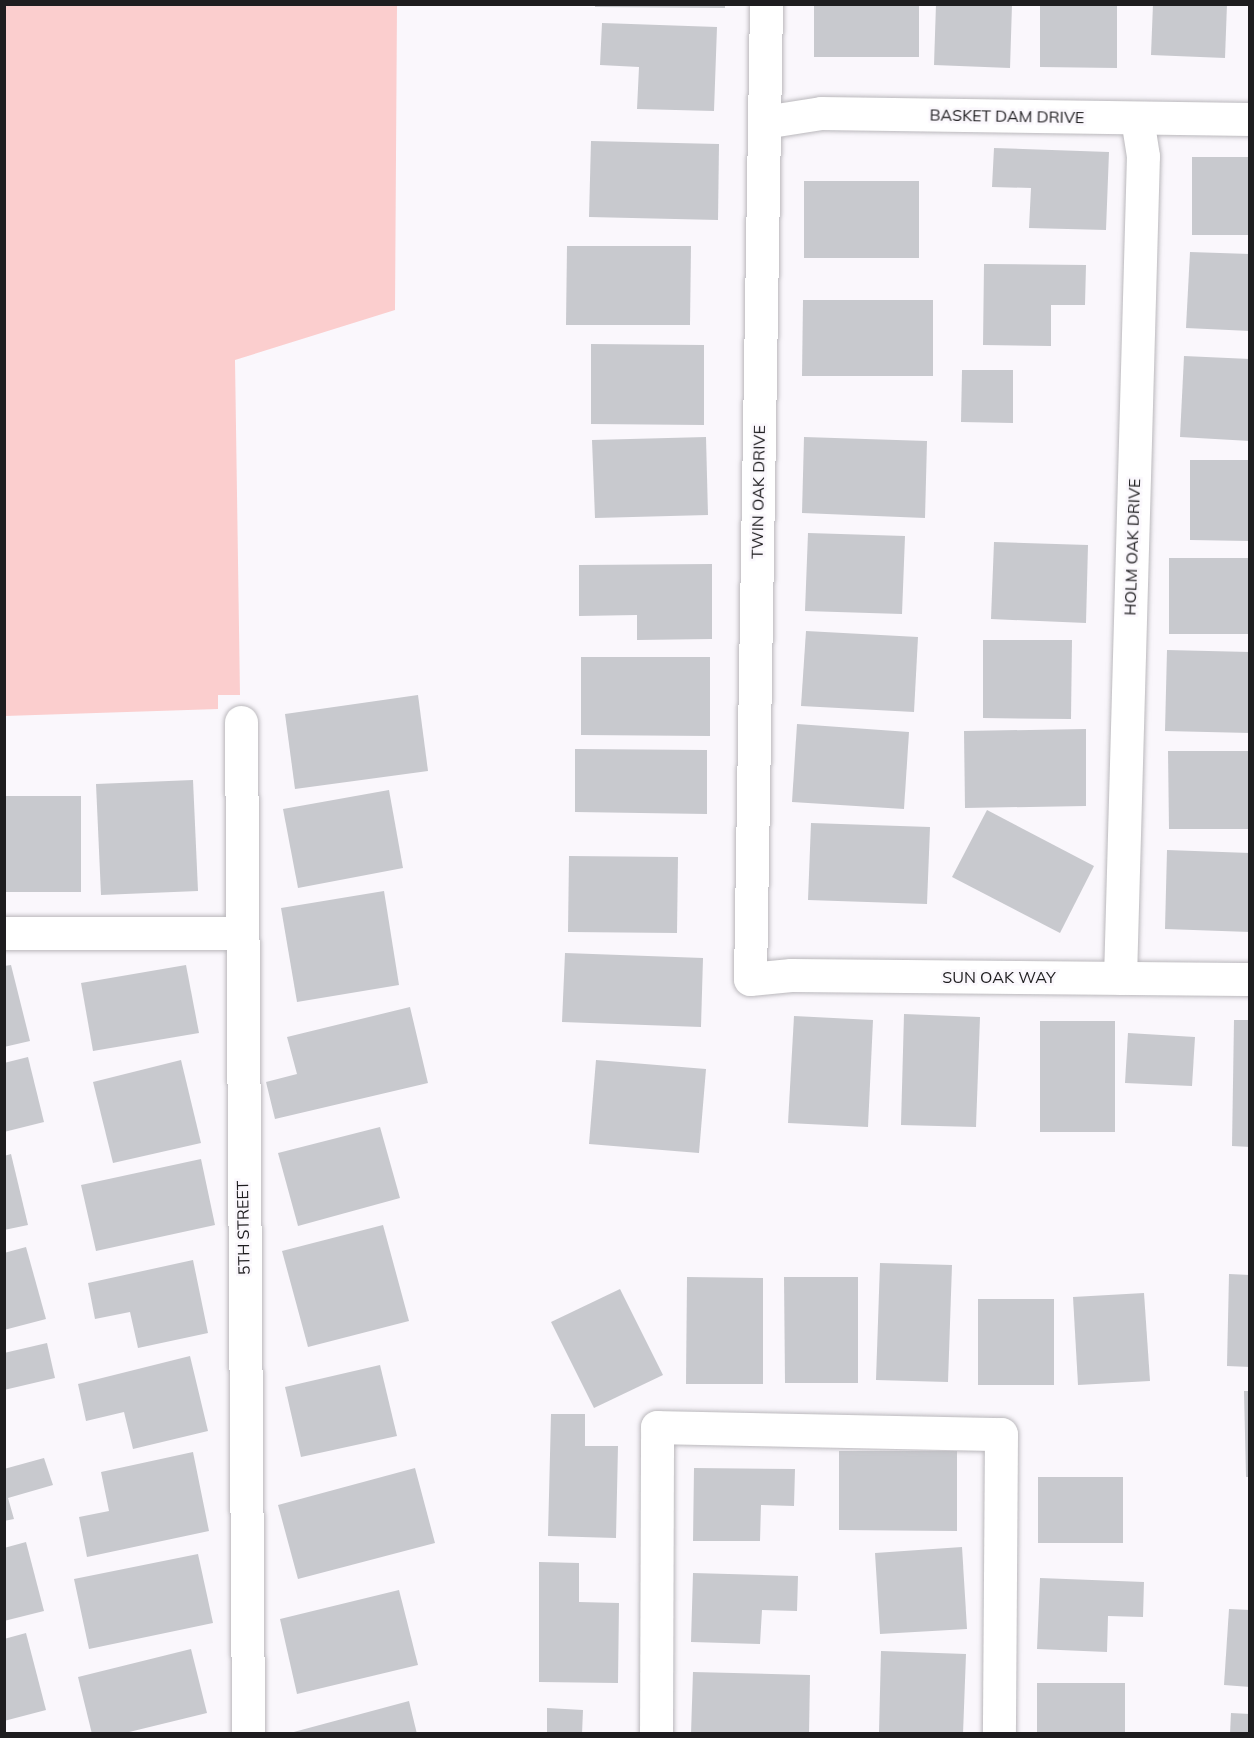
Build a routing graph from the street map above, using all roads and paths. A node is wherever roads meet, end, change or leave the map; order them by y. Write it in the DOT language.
graph roads {
  1 [pos="766,4"];
  2 [pos="1137,118"];
  3 [pos="1250,119"];
  4 [pos="764,122"];
  5 [pos="241,722"];
  6 [pos="4,933"];
  7 [pos="240,933"];
  8 [pos="1120,978"];
  9 [pos="750,979"];
  10 [pos="1250,979"];
  11 [pos="248,1734"];
  12 [pos="656,1734"];
  13 [pos="999,1734"];
  1 -- 4 [label="street, TWIN OAK DRIVE"];
  2 -- 3 [label="street, BASKET DAM DRIVE"];
  2 -- 4 [label="street, BASKET DAM DRIVE"];
  2 -- 8 [label="street, HOLM OAK DRIVE"];
  4 -- 9 [label="street, TWIN OAK DRIVE"];
  5 -- 7 [label="street, 5TH STREET"];
  6 -- 7 [label="street"];
  7 -- 11 [label="street, 5TH STREET"];
  8 -- 9 [label="street, SUN OAK WAY"];
  8 -- 10 [label="street, SUN OAK WAY"];
  12 -- 13 [label="street"];
}
